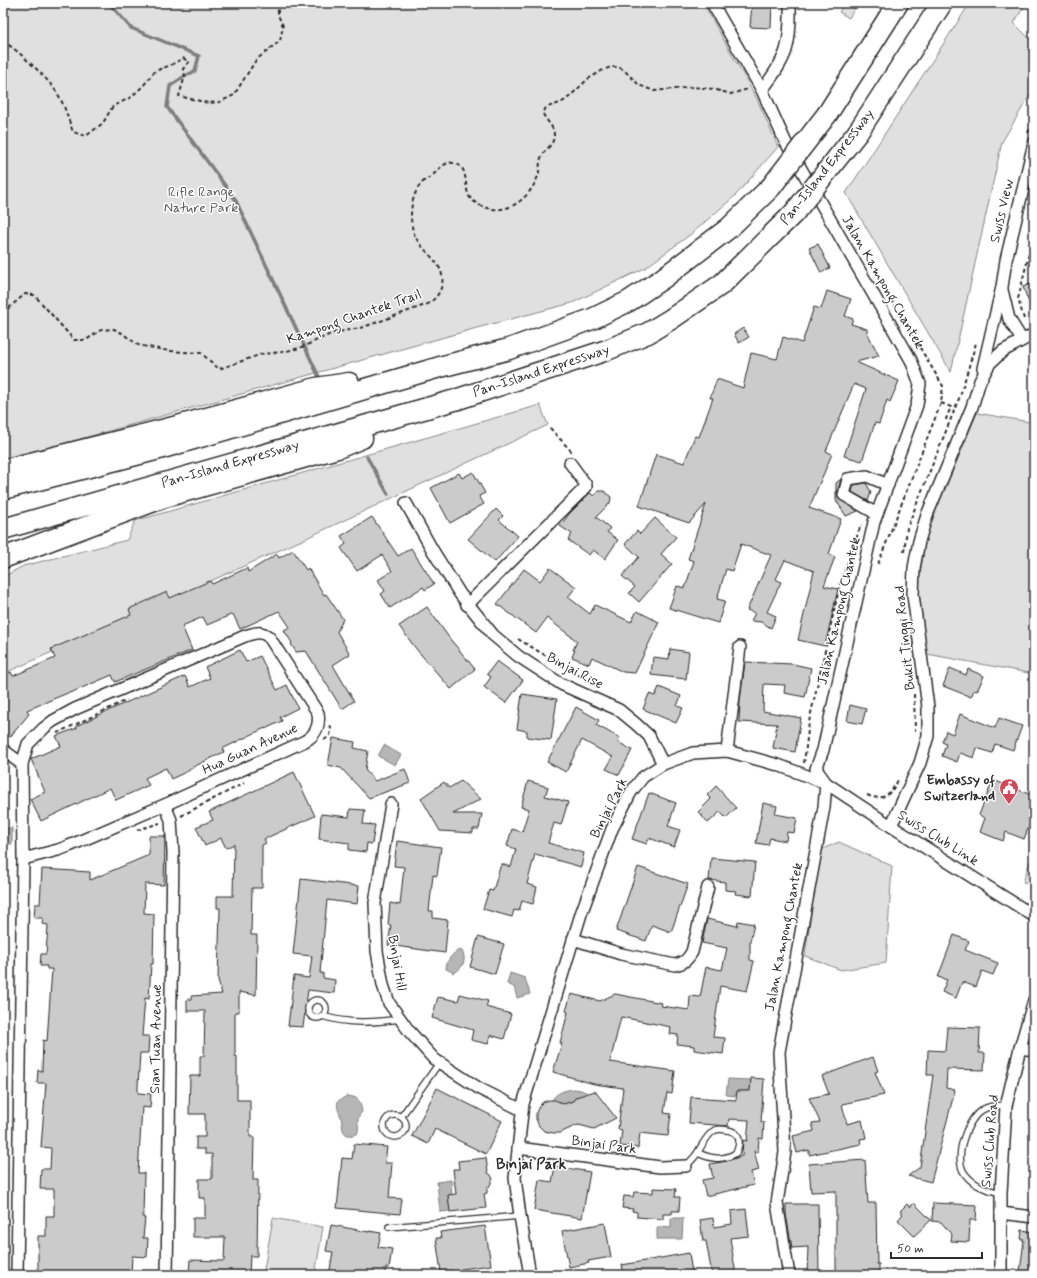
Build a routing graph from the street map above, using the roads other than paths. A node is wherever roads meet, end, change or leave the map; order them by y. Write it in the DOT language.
graph roads {
  1 [pos="712,3"];
  2 [pos="790,3"];
  3 [pos="799,3"];
  4 [pos="898,3"];
  5 [pos="942,3"];
  6 [pos="790,15"];
  7 [pos="760,88"];
  8 [pos="1034,142"];
  9 [pos="1002,287"];
  10 [pos="1033,335"];
  11 [pos="1022,340"];
  12 [pos="440,368"];
  13 [pos="980,381"];
  14 [pos="455,400"];
  15 [pos="573,459"];
  16 [pos="3,470"];
  17 [pos="888,484"];
  18 [pos="3,489"];
  19 [pos="406,503"];
  20 [pos="877,514"];
  21 [pos="3,529"];
  22 [pos="3,558"];
  23 [pos="467,605"];
  24 [pos="740,647"];
  25 [pos="3,750"];
  26 [pos="727,751"];
  27 [pos="22,764"];
  28 [pos="663,764"];
  29 [pos="826,783"];
  30 [pos="391,804"];
  31 [pos="165,805"];
  32 [pos="891,826"];
  33 [pos="23,859"];
  34 [pos="708,887"];
  35 [pos="1034,916"];
  36 [pos="573,939"];
  37 [pos="1034,1000"];
  38 [pos="322,1016"];
  39 [pos="400,1018"];
  40 [pos="1020,1048"];
  41 [pos="1034,1050"];
  42 [pos="439,1063"];
  43 [pos="1006,1106"];
  44 [pos="522,1110"];
  45 [pos="401,1117"];
  46 [pos="518,1148"];
  47 [pos="698,1153"];
  48 [pos="686,1166"];
  49 [pos="1001,1193"];
  50 [pos="1001,1213"];
  51 [pos="520,1216"];
  52 [pos="1034,1217"];
  53 [pos="389,1227"];
  54 [pos="17,1275"];
  55 [pos="167,1275"];
  56 [pos="530,1275"];
  57 [pos="789,1275"];
  58 [pos="1001,1275"];
  1 -- 7 [label="street, Jalan Kampong Chantek"];
  2 -- 6 [label="street"];
  3 -- 6 [label="street"];
  4 -- 12 [label="highway, bridge"];
  5 -- 14 [label="highway, Pan-Island Expressway, bridge"];
  6 -- 7 [label="street"];
  7 -- 17 [label="street, Jalan Kampong Chantek"];
  8 -- 9 [label="street, Swiss View"];
  9 -- 11 [label="street, Swiss View"];
  9 -- 13 [label="street, Swiss View"];
  10 -- 11 [label="street, Bukit Tinggi Road"];
  11 -- 13 [label="street, Bukit Tinggi Road"];
  12 -- 16 [label="highway"];
  12 -- 18 [label="highway"];
  13 -- 32 [label="street, Bukit Tinggi Road"];
  14 -- 21 [label="highway, Pan-Island Expressway"];
  14 -- 22 [label="highway"];
  15 -- 23 [label="street"];
  17 -- 20 [label="street, Jalan Kampong Chantek"];
  17 -- 20 [label="street"];
  19 -- 23 [label="street, Binjai Rise"];
  20 -- 29 [label="street, Jalan Kampong Chantek"];
  23 -- 28 [label="street, Binjai Rise"];
  24 -- 26 [label="street"];
  25 -- 27 [label="street"];
  26 -- 28 [label="street, Binjai Park"];
  26 -- 29 [label="street, Binjai Park"];
  27 -- 31 [label="street, Hua Guan Avenue"];
  27 -- 33 [label="street, Hua Guan Avenue"];
  28 -- 36 [label="street, Binjai Park"];
  29 -- 32 [label="street, Swiss Club Link"];
  29 -- 57 [label="street, Jalan Kampong Chantek"];
  30 -- 39 [label="street, Binjai Hill"];
  31 -- 33 [label="street, Hua Guan Avenue"];
  31 -- 55 [label="street, Sian Tuan Avenue"];
  32 -- 35 [label="street, Swiss Club Link"];
  33 -- 54 [label="street, Hua Guan Avenue"];
  34 -- 36 [label="street"];
  36 -- 44 [label="street, Binjai Park"];
  37 -- 40 [label="street, Swiss Club Road"];
  38 -- 39 [label="lane"];
  39 -- 42 [label="street, Binjai Hill"];
  40 -- 41 [label="street"];
  40 -- 43 [label="street, Swiss Club Road"];
  42 -- 44 [label="street, Binjai Hill"];
  42 -- 45 [label="lane"];
  43 -- 49 [label="street, Swiss Club Road"];
  43 -- 49 [label="lane"];
  44 -- 46 [label="street, Binjai Park"];
  45 -- 45 [label="lane"];
  46 -- 48 [label="street, Binjai Park"];
  46 -- 51 [label="street, Binjai Park"];
  47 -- 47 [label="lane"];
  47 -- 48 [label="lane"];
  49 -- 50 [label="street, Swiss Club Road"];
  50 -- 52 [label="street"];
  50 -- 58 [label="street, Swiss Club Road"];
  51 -- 53 [label="lane"];
  51 -- 56 [label="street, Binjai Park"];
}
